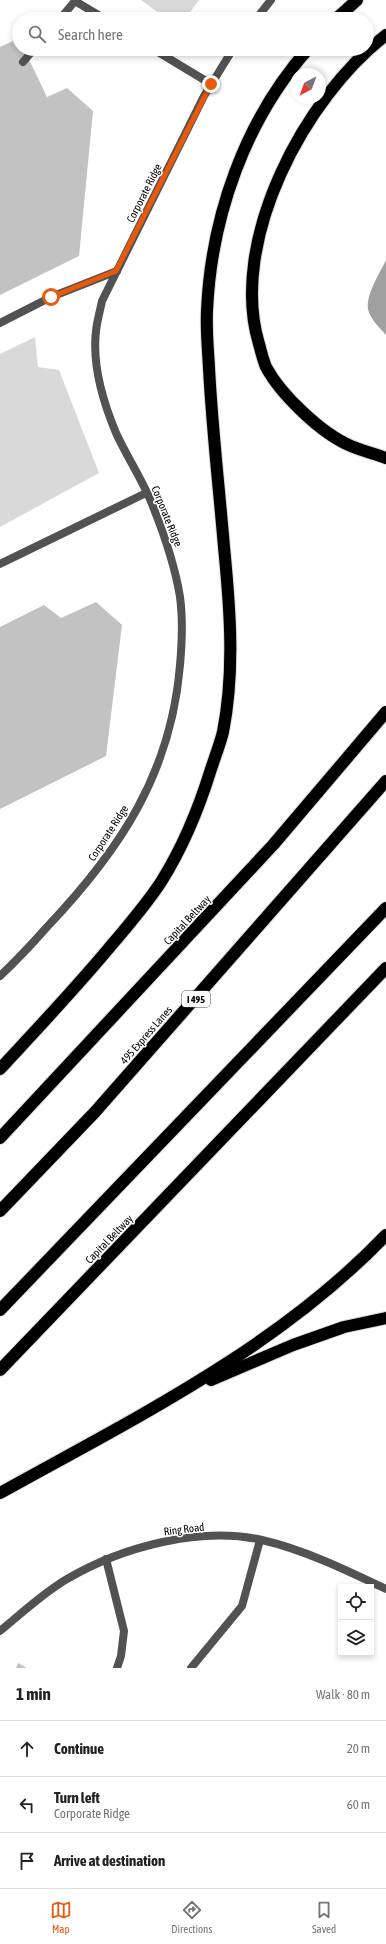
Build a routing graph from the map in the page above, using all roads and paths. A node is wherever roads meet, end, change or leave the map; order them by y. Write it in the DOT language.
graph roads {
  1 [pos="271,0"];
  2 [pos="357,0"];
  3 [pos="66,12"];
  4 [pos="93,12"];
  5 [pos="262,12"];
  6 [pos="344,12"];
  7 [pos="386,35"];
  8 [pos="374,46"];
  9 [pos="29,56"];
  10 [pos="165,56"];
  11 [pos="229,56"];
  12 [pos="302,56"];
  13 [pos="363,56"];
  14 [pos="24,62"];
  15 [pos="211,84"];
  16 [pos="116,271"];
  17 [pos="0,323"];
  18 [pos="386,458"];
  19 [pos="146,493"];
  20 [pos="0,564"];
  21 [pos="386,712"];
  22 [pos="386,781"];
  23 [pos="386,908"];
  24 [pos="386,968"];
  25 [pos="0,976"];
  26 [pos="0,1069"];
  27 [pos="0,1138"];
  28 [pos="0,1211"];
  29 [pos="386,1236"];
  30 [pos="0,1310"];
  31 [pos="386,1318"];
  32 [pos="0,1370"];
  33 [pos="161,1403"];
  34 [pos="0,1493"];
  35 [pos="260,1540"];
  36 [pos="106,1559"];
  37 [pos="386,1588"];
  38 [pos="0,1631"];
  39 [pos="117,1668"];
  40 [pos="191,1668"];
  1 -- 5 [label="street"];
  2 -- 6 [label="highway"];
  3 -- 4 [label="street"];
  7 -- 8 [label="highway"];
  9 -- 14 [label="street"];
  10 -- 15 [label="street"];
  11 -- 15 [label="street, Corporate Ridge"];
  12 -- 26 [label="highway"];
  13 -- 18 [label="highway"];
  15 -- 16 [label="street, Corporate Ridge"];
  16 -- 17 [label="street"];
  16 -- 19 [label="street, Corporate Ridge"];
  19 -- 20 [label="street"];
  19 -- 25 [label="street, Corporate Ridge"];
  21 -- 27 [label="highway, Capital Beltway"];
  22 -- 28 [label="highway, 495 Express Lanes / I 495"];
  23 -- 30 [label="highway"];
  24 -- 32 [label="highway, Capital Beltway"];
  29 -- 33 [label="highway"];
  31 -- 33 [label="highway"];
  33 -- 34 [label="highway"];
  35 -- 36 [label="street, Ring Road"];
  35 -- 37 [label="street, Ring Road"];
  35 -- 40 [label="street"];
  36 -- 38 [label="street, Ring Road"];
  36 -- 39 [label="street"];
}
